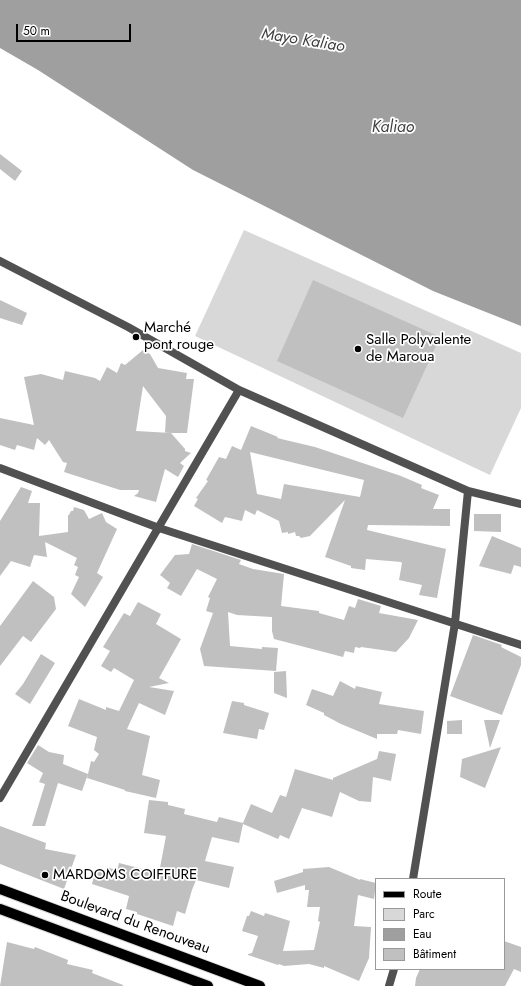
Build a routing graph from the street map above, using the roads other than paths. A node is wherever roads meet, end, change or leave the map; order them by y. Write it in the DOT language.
graph roads {
  1 [pos="0,261"];
  2 [pos="239,390"];
  3 [pos="0,468"];
  4 [pos="468,491"];
  5 [pos="521,504"];
  6 [pos="159,528"];
  7 [pos="455,624"];
  8 [pos="521,645"];
  9 [pos="0,798"];
  10 [pos="414,878"];
  11 [pos="0,889"];
  12 [pos="0,909"];
  13 [pos="394,970"];
  14 [pos="208,986"];
  15 [pos="260,986"];
  16 [pos="389,986"];
  1 -- 2 [label="street"];
  2 -- 4 [label="street"];
  2 -- 6 [label="street"];
  3 -- 6 [label="street"];
  4 -- 5 [label="street"];
  4 -- 7 [label="street"];
  6 -- 7 [label="street"];
  6 -- 9 [label="street"];
  7 -- 8 [label="street"];
  7 -- 10 [label="street"];
  11 -- 15 [label="main road, Boulevard du Renouveau"];
  12 -- 14 [label="main road"];
  13 -- 16 [label="street"];
}
